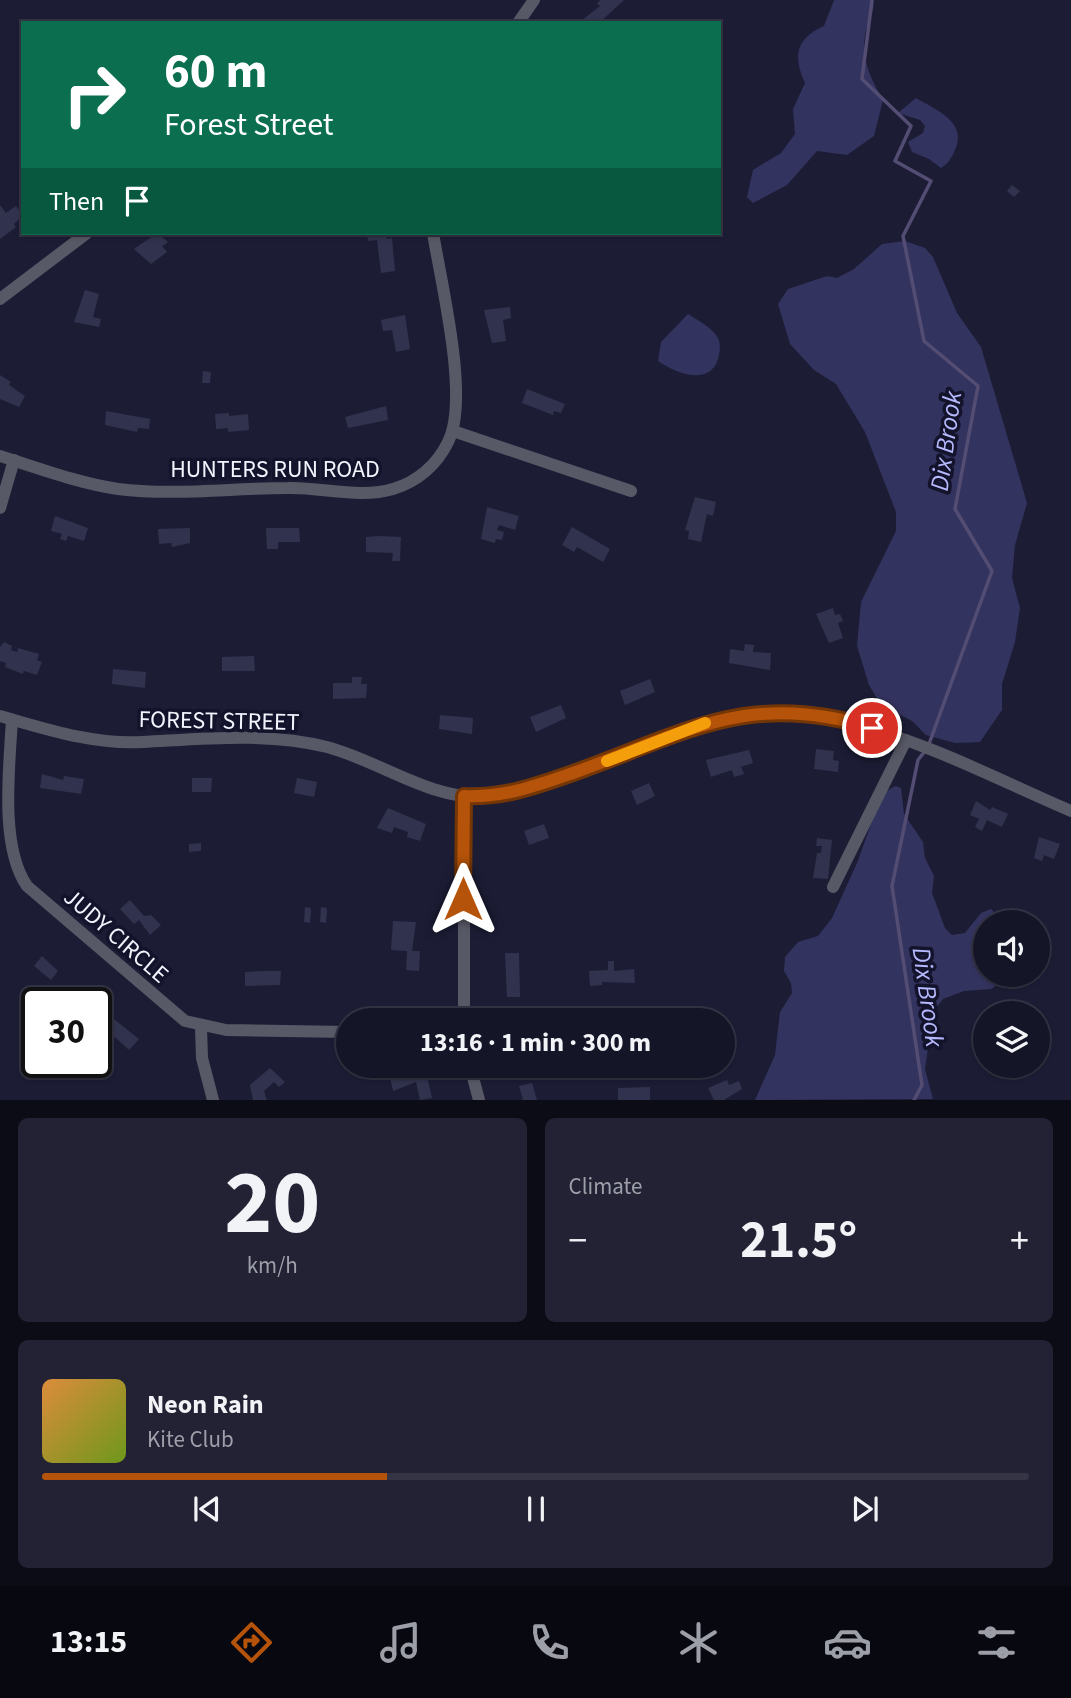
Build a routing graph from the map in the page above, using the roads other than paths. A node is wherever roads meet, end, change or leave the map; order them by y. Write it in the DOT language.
graph roads {
  1 [pos="534,0"];
  2 [pos="519,21"];
  3 [pos="84,235"];
  4 [pos="433,235"];
  5 [pos="0,299"];
  6 [pos="453,431"];
  7 [pos="0,456"];
  8 [pos="14,460"];
  9 [pos="631,491"];
  10 [pos="0,508"];
  11 [pos="6,718"];
  12 [pos="911,743"];
  13 [pos="464,796"];
  14 [pos="1071,811"];
  15 [pos="5,859"];
  16 [pos="832,887"];
  17 [pos="464,1008"];
  18 [pos="201,1027"];
  19 [pos="336,1032"];
  20 [pos="473,1078"];
  21 [pos="212,1100"];
  22 [pos="479,1100"];
  1 -- 2 [label="street"];
  3 -- 5 [label="street"];
  4 -- 6 [label="street, HUNTERS RUN ROAD"];
  6 -- 8 [label="street, HUNTERS RUN ROAD"];
  6 -- 9 [label="street"];
  7 -- 8 [label="street, HUNTERS RUN ROAD"];
  8 -- 10 [label="street"];
  11 -- 13 [label="street, FOREST STREET"];
  11 -- 15 [label="street, JUDY CIRCLE"];
  12 -- 13 [label="street, FOREST STREET"];
  12 -- 14 [label="street, FOREST STREET"];
  12 -- 16 [label="street"];
  13 -- 17 [label="street"];
  15 -- 18 [label="street, JUDY CIRCLE"];
  18 -- 19 [label="street, JUDY CIRCLE"];
  18 -- 21 [label="street"];
  20 -- 22 [label="street"];
}
